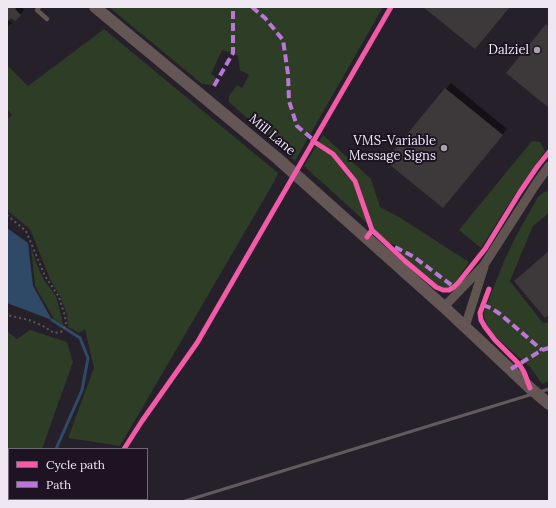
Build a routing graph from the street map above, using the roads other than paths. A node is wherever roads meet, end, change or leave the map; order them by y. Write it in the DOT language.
graph roads {
  1 [pos="39,7"];
  2 [pos="95,7"];
  3 [pos="47,19"];
  4 [pos="548,170"];
  5 [pos="484,265"];
  6 [pos="444,307"];
  7 [pos="465,327"];
  8 [pos="549,404"];
  1 -- 3 [label="lane"];
  2 -- 6 [label="main road, Mill Lane"];
  4 -- 5 [label="street"];
  5 -- 6 [label="street"];
  5 -- 7 [label="street"];
  6 -- 7 [label="main road, Mill Lane"];
  7 -- 8 [label="main road, Mill Lane, bridge"];
}
